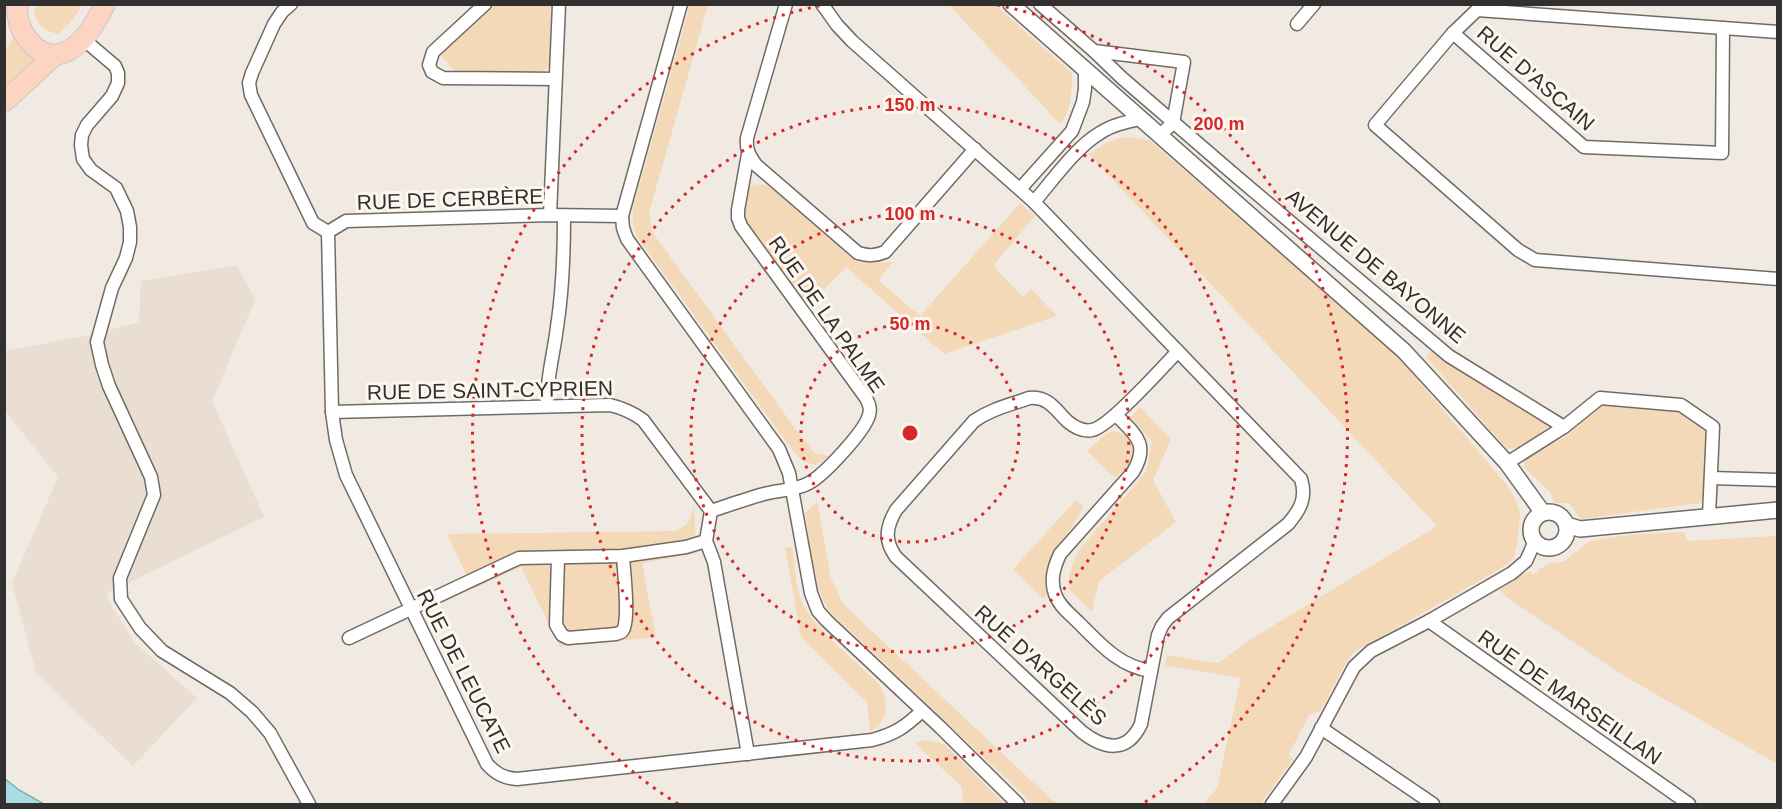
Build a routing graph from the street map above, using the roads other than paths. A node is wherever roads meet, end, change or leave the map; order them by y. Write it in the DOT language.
graph roads {
  1 [pos="291,4"];
  2 [pos="485,4"];
  3 [pos="559,4"];
  4 [pos="681,4"];
  5 [pos="786,4"];
  6 [pos="822,4"];
  7 [pos="1011,4"];
  8 [pos="1040,4"];
  9 [pos="1314,4"];
  10 [pos="1589,4"];
  11 [pos="105,5"];
  12 [pos="17,6"];
  13 [pos="1476,7"];
  14 [pos="1588,18"];
  15 [pos="1297,24"];
  16 [pos="4,25"];
  17 [pos="1723,28"];
  18 [pos="1778,32"];
  19 [pos="1454,33"];
  20 [pos="82,38"];
  21 [pos="1094,51"];
  22 [pos="55,55"];
  23 [pos="1085,71"];
  24 [pos="555,79"];
  25 [pos="4,102"];
  26 [pos="1140,119"];
  27 [pos="1173,123"];
  28 [pos="1160,135"];
  29 [pos="975,149"];
  30 [pos="748,154"];
  31 [pos="1020,189"];
  32 [pos="1034,202"];
  33 [pos="550,215"];
  34 [pos="564,216"];
  35 [pos="622,216"];
  36 [pos="328,232"];
  37 [pos="1778,279"];
  38 [pos="1178,351"];
  39 [pos="547,406"];
  40 [pos="332,412"];
  41 [pos="1116,415"];
  42 [pos="1564,427"];
  43 [pos="1507,463"];
  44 [pos="1711,478"];
  45 [pos="1778,480"];
  46 [pos="793,488"];
  47 [pos="1778,510"];
  48 [pos="711,511"];
  49 [pos="1542,513"];
  50 [pos="1709,516"];
  51 [pos="1566,525"];
  52 [pos="706,541"];
  53 [pos="1535,541"];
  54 [pos="623,556"];
  55 [pos="558,558"];
  56 [pos="410,609"];
  57 [pos="1429,621"];
  58 [pos="349,639"];
  59 [pos="1151,671"];
  60 [pos="922,711"];
  61 [pos="1322,728"];
  62 [pos="748,754"];
  63 [pos="309,804"];
  64 [pos="1018,804"];
  65 [pos="1272,804"];
  66 [pos="1433,804"];
  67 [pos="1689,804"];
  1 -- 36 [label="street"];
  2 -- 24 [label="street"];
  3 -- 24 [label="street"];
  4 -- 35 [label="street"];
  5 -- 30 [label="street, RUE DE LA PALME"];
  6 -- 29 [label="street, RUE D'ARGELÈS"];
  7 -- 23 [label="street, AVENUE DE BAYONNE"];
  8 -- 21 [label="street, AVENUE DE BAYONNE"];
  9 -- 15 [label="street"];
  10 -- 14 [label="street"];
  11 -- 20 [label="main road"];
  12 -- 16 [label="main road"];
  12 -- 22 [label="main road"];
  13 -- 14 [label="street"];
  13 -- 19 [label="street"];
  14 -- 17 [label="street"];
  17 -- 18 [label="street"];
  17 -- 19 [label="street, RUE D'ASCAIN"];
  19 -- 37 [label="street"];
  20 -- 22 [label="main road"];
  20 -- 63 [label="street"];
  21 -- 27 [label="street, AVENUE DE BAYONNE"];
  21 -- 27 [label="street"];
  22 -- 25 [label="main road"];
  23 -- 26 [label="street, AVENUE DE BAYONNE"];
  23 -- 31 [label="street"];
  24 -- 33 [label="street"];
  26 -- 28 [label="street, AVENUE DE BAYONNE"];
  26 -- 32 [label="street"];
  27 -- 28 [label="street"];
  27 -- 42 [label="street, AVENUE DE BAYONNE"];
  28 -- 43 [label="street, AVENUE DE BAYONNE"];
  29 -- 30 [label="street"];
  29 -- 31 [label="street, RUE D'ARGELÈS"];
  30 -- 46 [label="street, RUE DE LA PALME"];
  31 -- 32 [label="street, RUE D'ARGELÈS"];
  32 -- 38 [label="street, RUE D'ARGELÈS"];
  33 -- 34 [label="street, RUE DE CERBÈRE"];
  33 -- 36 [label="street, RUE DE CERBÈRE"];
  34 -- 35 [label="street, RUE DE CERBÈRE"];
  34 -- 39 [label="street"];
  35 -- 46 [label="street"];
  36 -- 40 [label="street, RUE DE LEUCATE"];
  38 -- 41 [label="street, RUE D'ARGELÈS"];
  38 -- 59 [label="street, RUE D'ARGELÈS"];
  39 -- 40 [label="street, RUE DE SAINT-CYPRIEN"];
  39 -- 48 [label="street, RUE DE SAINT-CYPRIEN"];
  40 -- 56 [label="street, RUE DE LEUCATE"];
  41 -- 59 [label="street"];
  41 -- 59 [label="street, RUE D'ARGELÈS"];
  42 -- 43 [label="street"];
  42 -- 44 [label="street"];
  43 -- 49 [label="street, AVENUE DE BAYONNE"];
  44 -- 45 [label="street"];
  44 -- 50 [label="street"];
  46 -- 48 [label="street, RUE DE LA PALME"];
  46 -- 60 [label="street"];
  47 -- 50 [label="street"];
  48 -- 52 [label="street"];
  49 -- 51 [label="street"];
  49 -- 53 [label="street"];
  50 -- 51 [label="street"];
  51 -- 53 [label="street"];
  52 -- 54 [label="street"];
  52 -- 62 [label="street"];
  53 -- 57 [label="street"];
  54 -- 55 [label="street"];
  54 -- 55 [label="street"];
  55 -- 56 [label="street"];
  56 -- 58 [label="street"];
  56 -- 62 [label="street, RUE DE LEUCATE"];
  57 -- 61 [label="street"];
  57 -- 67 [label="street, RUE DE MARSEILLAN"];
  60 -- 62 [label="street, RUE DE LEUCATE"];
  60 -- 64 [label="street"];
  61 -- 65 [label="street"];
  61 -- 66 [label="street"];
}
